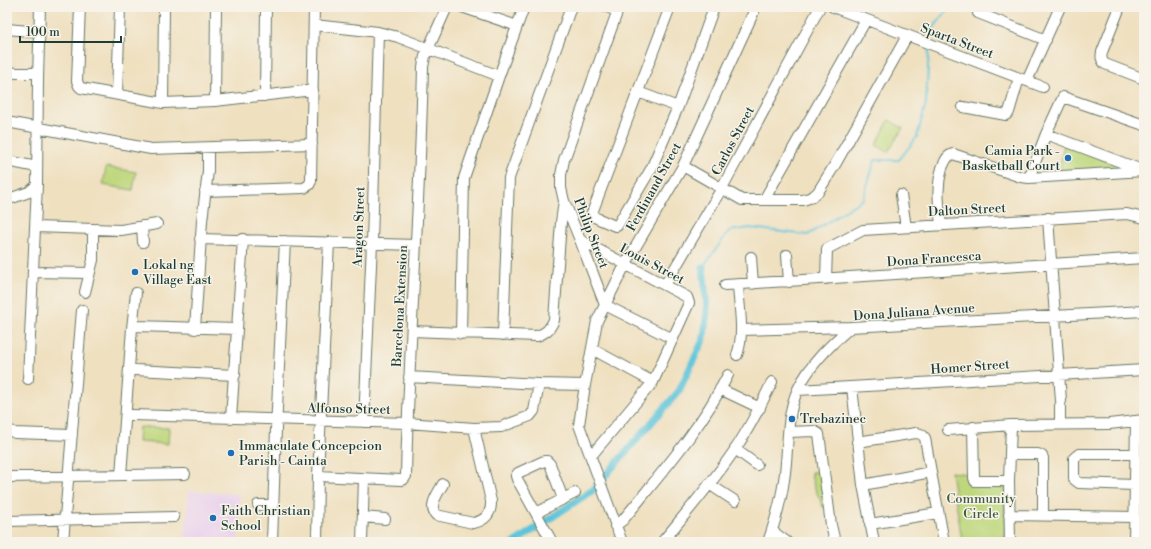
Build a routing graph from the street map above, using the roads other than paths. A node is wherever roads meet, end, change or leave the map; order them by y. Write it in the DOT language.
graph roads {
  1 [pos="40,7"];
  2 [pos="80,7"];
  3 [pos="120,7"];
  4 [pos="164,7"];
  5 [pos="216,7"];
  6 [pos="266,7"];
  7 [pos="314,7"];
  8 [pos="447,7"];
  9 [pos="462,7"];
  10 [pos="524,7"];
  11 [pos="571,7"];
  12 [pos="670,7"];
  13 [pos="714,7"];
  14 [pos="756,7"];
  15 [pos="820,7"];
  16 [pos="833,7"];
  17 [pos="1060,7"];
  18 [pos="1120,7"];
  19 [pos="614,8"];
  20 [pos="978,13"];
  21 [pos="866,20"];
  22 [pos="314,24"];
  23 [pos="517,26"];
  24 [pos="7,29"];
  25 [pos="40,32"];
  26 [pos="378,32"];
  27 [pos="907,36"];
  28 [pos="1046,40"];
  29 [pos="429,49"];
  30 [pos="12,73"];
  31 [pos="38,73"];
  32 [pos="499,76"];
  33 [pos="1144,79"];
  34 [pos="1023,80"];
  35 [pos="1042,87"];
  36 [pos="313,90"];
  37 [pos="638,92"];
  38 [pos="117,94"];
  39 [pos="265,96"];
  40 [pos="215,100"];
  41 [pos="162,103"];
  42 [pos="678,107"];
  43 [pos="963,107"];
  44 [pos="7,122"];
  45 [pos="1144,125"];
  46 [pos="38,129"];
  47 [pos="1046,134"];
  48 [pos="312,144"];
  49 [pos="208,148"];
  50 [pos="7,161"];
  51 [pos="683,166"];
  52 [pos="37,167"];
  53 [pos="1144,171"];
  54 [pos="1029,178"];
  55 [pos="38,185"];
  56 [pos="722,188"];
  57 [pos="205,191"];
  58 [pos="901,195"];
  59 [pos="12,198"];
  60 [pos="764,200"];
  61 [pos="564,201"];
  62 [pos="1048,218"];
  63 [pos="1144,218"];
  64 [pos="157,224"];
  65 [pos="941,225"];
  66 [pos="142,226"];
  67 [pos="906,227"];
  68 [pos="36,228"];
  69 [pos="94,230"];
  70 [pos="200,239"];
  71 [pos="243,239"];
  72 [pos="580,240"];
  73 [pos="285,241"];
  74 [pos="143,242"];
  75 [pos="329,242"];
  76 [pos="372,244"];
  77 [pos="416,245"];
  78 [pos="787,255"];
  79 [pos="751,257"];
  80 [pos="1144,258"];
  81 [pos="625,264"];
  82 [pos="1051,265"];
  83 [pos="33,272"];
  84 [pos="89,273"];
  85 [pos="826,279"];
  86 [pos="789,282"];
  87 [pos="753,284"];
  88 [pos="665,285"];
  89 [pos="725,285"];
  90 [pos="738,285"];
  91 [pos="85,292"];
  92 [pos="136,293"];
  93 [pos="605,305"];
  94 [pos="82,310"];
  95 [pos="1144,311"];
  96 [pos="1055,316"];
  97 [pos="136,326"];
  98 [pos="852,327"];
  99 [pos="195,329"];
  100 [pos="237,329"];
  101 [pos="741,330"];
  102 [pos="412,331"];
  103 [pos="461,334"];
  104 [pos="503,335"];
  105 [pos="673,339"];
  106 [pos="592,349"];
  107 [pos="737,355"];
  108 [pos="135,370"];
  109 [pos="1144,370"];
  110 [pos="728,374"];
  111 [pos="1059,374"];
  112 [pos="235,375"];
  113 [pos="409,377"];
  114 [pos="28,379"];
  115 [pos="653,382"];
  116 [pos="772,382"];
  117 [pos="539,384"];
  118 [pos="585,385"];
  119 [pos="852,388"];
  120 [pos="720,389"];
  121 [pos="798,390"];
  122 [pos="760,408"];
  123 [pos="132,415"];
  124 [pos="231,419"];
  125 [pos="276,420"];
  126 [pos="1140,420"];
  127 [pos="321,421"];
  128 [pos="364,422"];
  129 [pos="407,423"];
  130 [pos="1060,424"];
  131 [pos="1011,425"];
  132 [pos="973,427"];
  133 [pos="474,428"];
  134 [pos="9,430"];
  135 [pos="948,430"];
  136 [pos="789,432"];
  137 [pos="72,435"];
  138 [pos="857,442"];
  139 [pos="735,449"];
  140 [pos="1010,454"];
  141 [pos="1135,454"];
  142 [pos="591,456"];
  143 [pos="757,465"];
  144 [pos="930,472"];
  145 [pos="185,474"];
  146 [pos="68,475"];
  147 [pos="120,475"];
  148 [pos="318,476"];
  149 [pos="7,477"];
  150 [pos="364,479"];
  151 [pos="1009,481"];
  152 [pos="442,484"];
  153 [pos="709,484"];
  154 [pos="863,485"];
  155 [pos="1135,485"];
  156 [pos="576,493"];
  157 [pos="563,499"];
  158 [pos="735,501"];
  159 [pos="258,505"];
  160 [pos="273,505"];
  161 [pos="938,513"];
  162 [pos="1043,514"];
  163 [pos="1009,515"];
  164 [pos="174,517"];
  165 [pos="363,517"];
  166 [pos="538,517"];
  167 [pos="1135,517"];
  168 [pos="385,519"];
  169 [pos="65,520"];
  170 [pos="7,521"];
  171 [pos="870,524"];
  172 [pos="615,526"];
  173 [pos="772,530"];
  174 [pos="63,542"];
  175 [pos="272,542"];
  176 [pos="317,542"];
  177 [pos="362,542"];
  178 [pos="552,542"];
  179 [pos="622,542"];
  180 [pos="662,542"];
  181 [pos="768,542"];
  182 [pos="787,542"];
  183 [pos="835,542"];
  184 [pos="874,542"];
  185 [pos="944,542"];
  186 [pos="1010,542"];
  187 [pos="1134,542"];
  1 -- 25 [label="street"];
  2 -- 38 [label="street"];
  3 -- 38 [label="street"];
  4 -- 41 [label="street"];
  5 -- 40 [label="street"];
  6 -- 39 [label="street"];
  7 -- 22 [label="street"];
  8 -- 29 [label="street, Barcelona Extension"];
  9 -- 23 [label="street"];
  10 -- 23 [label="street"];
  11 -- 104 [label="street"];
  12 -- 37 [label="street"];
  13 -- 42 [label="street"];
  14 -- 51 [label="street, Ferdinand Street"];
  15 -- 56 [label="street, Carlos Street"];
  16 -- 21 [label="street, Sparta Street"];
  17 -- 28 [label="street"];
  18 -- 33 [label="street"];
  19 -- 61 [label="street, Philip Street"];
  20 -- 28 [label="street"];
  21 -- 27 [label="street, Sparta Street"];
  21 -- 60 [label="street"];
  22 -- 26 [label="street"];
  22 -- 36 [label="street"];
  23 -- 32 [label="street"];
  24 -- 25 [label="street"];
  25 -- 31 [label="street"];
  26 -- 29 [label="street"];
  26 -- 76 [label="street, Aragon Street"];
  27 -- 34 [label="street, Sparta Street"];
  27 -- 60 [label="street"];
  28 -- 34 [label="street"];
  29 -- 32 [label="street"];
  29 -- 77 [label="street, Barcelona Extension"];
  30 -- 31 [label="street"];
  31 -- 46 [label="street"];
  32 -- 103 [label="street"];
  34 -- 35 [label="street, Sparta Street"];
  34 -- 43 [label="street"];
  36 -- 39 [label="street"];
  36 -- 48 [label="street"];
  37 -- 42 [label="street"];
  37 -- 42 [label="street"];
  38 -- 41 [label="street"];
  39 -- 40 [label="street"];
  40 -- 41 [label="street"];
  44 -- 46 [label="street"];
  45 -- 47 [label="street"];
  46 -- 49 [label="street"];
  46 -- 52 [label="street"];
  47 -- 53 [label="street"];
  47 -- 54 [label="street"];
  48 -- 49 [label="street"];
  48 -- 57 [label="street"];
  49 -- 57 [label="street"];
  50 -- 52 [label="street"];
  51 -- 56 [label="street"];
  51 -- 81 [label="street, Ferdinand Street"];
  52 -- 55 [label="street"];
  53 -- 54 [label="street"];
  54 -- 65 [label="street"];
  55 -- 59 [label="street"];
  55 -- 68 [label="street"];
  56 -- 60 [label="street"];
  56 -- 88 [label="street, Carlos Street"];
  57 -- 70 [label="street"];
  58 -- 67 [label="street"];
  61 -- 72 [label="street, Philip Street"];
  61 -- 104 [label="street"];
  62 -- 63 [label="street, Dalton Street"];
  62 -- 65 [label="street, Dalton Street"];
  62 -- 82 [label="street"];
  64 -- 66 [label="street"];
  65 -- 67 [label="street, Dalton Street"];
  66 -- 69 [label="street"];
  66 -- 74 [label="street"];
  67 -- 85 [label="street, Dalton Street"];
  68 -- 69 [label="street"];
  68 -- 83 [label="street"];
  69 -- 84 [label="street"];
  70 -- 71 [label="street"];
  70 -- 99 [label="street"];
  71 -- 73 [label="street"];
  71 -- 100 [label="street"];
  72 -- 81 [label="street, Louis Street"];
  72 -- 93 [label="street, Philip Street"];
  73 -- 75 [label="street"];
  73 -- 125 [label="street"];
  75 -- 76 [label="street"];
  75 -- 127 [label="street"];
  76 -- 77 [label="street"];
  76 -- 128 [label="street, Aragon Street"];
  77 -- 102 [label="street, Barcelona Extension"];
  78 -- 86 [label="street"];
  79 -- 87 [label="street"];
  80 -- 82 [label="street, Dona Francesca"];
  81 -- 88 [label="street, Louis Street"];
  81 -- 93 [label="street, Ferdinand Street"];
  82 -- 85 [label="street, Dona Francesca"];
  82 -- 96 [label="street"];
  83 -- 84 [label="street"];
  83 -- 114 [label="street"];
  84 -- 91 [label="street"];
  85 -- 86 [label="street, Dona Francesca"];
  86 -- 87 [label="street, Dona Francesca"];
  87 -- 90 [label="street, Dona Francesca"];
  88 -- 105 [label="street, Louis Street"];
  89 -- 90 [label="street, Dona Francesca"];
  90 -- 101 [label="street"];
  92 -- 147 [label="street"];
  93 -- 105 [label="street"];
  93 -- 106 [label="street, Ferdinand Street"];
  94 -- 137 [label="street"];
  95 -- 96 [label="street, Dona Juliana Avenue"];
  96 -- 98 [label="street, Dona Juliana Avenue"];
  96 -- 111 [label="street"];
  97 -- 99 [label="street"];
  98 -- 101 [label="street"];
  98 -- 121 [label="street, Dona Juliana Avenue"];
  99 -- 100 [label="street"];
  100 -- 112 [label="street"];
  101 -- 107 [label="street"];
  102 -- 103 [label="street"];
  102 -- 113 [label="street, Barcelona Extension"];
  103 -- 104 [label="street"];
  105 -- 115 [label="street"];
  106 -- 115 [label="street"];
  106 -- 118 [label="street, Ferdinand Street"];
  108 -- 112 [label="street"];
  109 -- 111 [label="street, Homer Street"];
  110 -- 120 [label="street"];
  111 -- 119 [label="street, Homer Street"];
  111 -- 130 [label="street"];
  112 -- 124 [label="street"];
  113 -- 117 [label="street"];
  113 -- 129 [label="street, Barcelona Extension"];
  115 -- 142 [label="street"];
  116 -- 122 [label="street"];
  117 -- 118 [label="street"];
  117 -- 133 [label="street, Alfonso Street"];
  118 -- 142 [label="street, Ferdinand Street"];
  119 -- 121 [label="street, Homer Street"];
  119 -- 138 [label="street"];
  120 -- 122 [label="street"];
  120 -- 172 [label="street"];
  121 -- 136 [label="street, Dona Juliana Avenue"];
  122 -- 139 [label="street"];
  123 -- 124 [label="street, Alfonso Street"];
  124 -- 125 [label="street, Alfonso Street"];
  125 -- 127 [label="street, Alfonso Street"];
  125 -- 160 [label="street"];
  126 -- 130 [label="street"];
  126 -- 141 [label="street"];
  127 -- 128 [label="street, Alfonso Street"];
  127 -- 148 [label="street"];
  128 -- 129 [label="street, Alfonso Street"];
  129 -- 133 [label="street, Alfonso Street"];
  129 -- 150 [label="street, Barcelona Extension"];
  130 -- 131 [label="street"];
  131 -- 132 [label="street"];
  131 -- 140 [label="street"];
  132 -- 135 [label="street"];
  132 -- 151 [label="street"];
  133 -- 152 [label="street"];
  134 -- 137 [label="street"];
  136 -- 173 [label="street, Dona Juliana Avenue"];
  136 -- 183 [label="street"];
  137 -- 146 [label="street"];
  138 -- 144 [label="street"];
  138 -- 154 [label="street"];
  139 -- 143 [label="street"];
  139 -- 153 [label="street"];
  140 -- 151 [label="street"];
  140 -- 162 [label="street"];
  141 -- 155 [label="street"];
  141 -- 155 [label="street"];
  142 -- 172 [label="street, Ferdinand Street"];
  144 -- 154 [label="street"];
  144 -- 161 [label="street"];
  145 -- 147 [label="street"];
  146 -- 147 [label="street"];
  146 -- 149 [label="street"];
  146 -- 169 [label="street"];
  148 -- 150 [label="street, Barcelona Extension"];
  148 -- 176 [label="street"];
  150 -- 165 [label="street"];
  151 -- 163 [label="street"];
  153 -- 158 [label="street"];
  153 -- 180 [label="street"];
  154 -- 171 [label="street"];
  155 -- 167 [label="street"];
  156 -- 157 [label="street"];
  157 -- 166 [label="street"];
  157 -- 166 [label="street"];
  159 -- 160 [label="street"];
  160 -- 175 [label="street"];
  161 -- 171 [label="street"];
  161 -- 185 [label="street"];
  162 -- 163 [label="street"];
  162 -- 167 [label="street"];
  163 -- 186 [label="street"];
  164 -- 169 [label="street"];
  165 -- 168 [label="street"];
  165 -- 177 [label="street"];
  166 -- 178 [label="street"];
  167 -- 187 [label="street"];
  169 -- 170 [label="street"];
  169 -- 174 [label="street"];
  171 -- 184 [label="street"];
  172 -- 179 [label="street, Ferdinand Street"];
  173 -- 181 [label="street, Dona Juliana Avenue"];
  173 -- 182 [label="street"];
}
